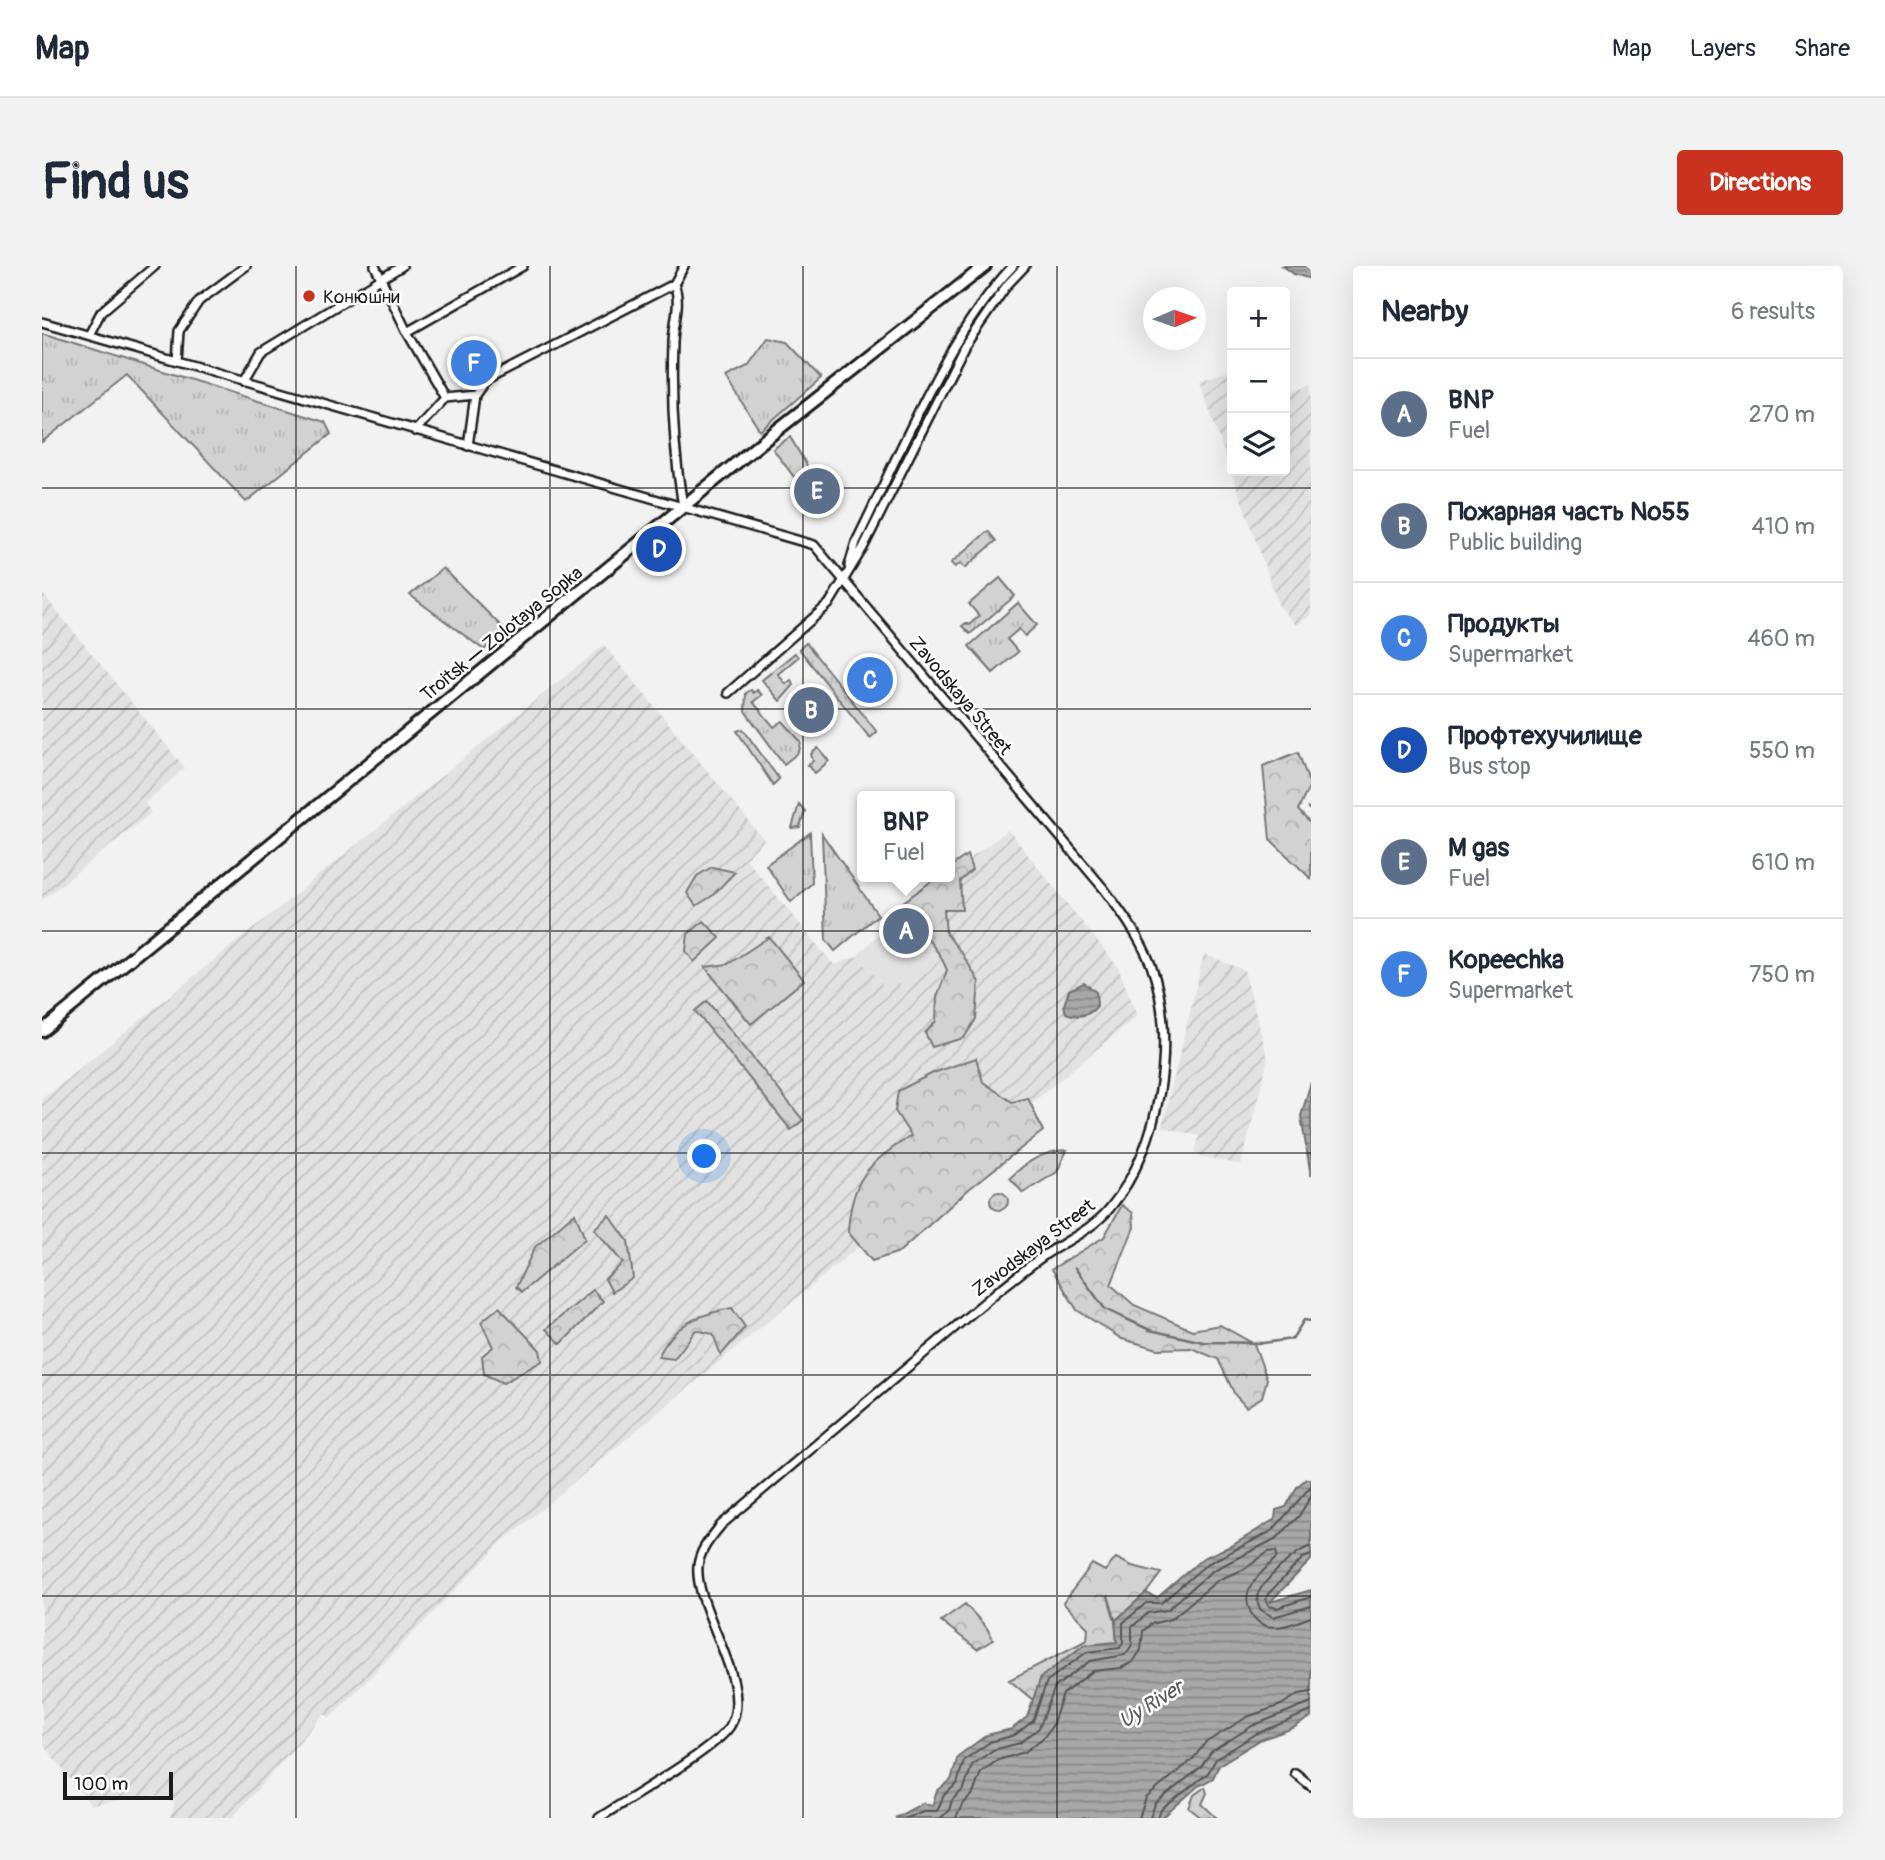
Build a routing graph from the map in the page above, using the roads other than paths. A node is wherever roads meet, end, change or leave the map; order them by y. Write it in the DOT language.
graph roads {
  1 [pos="155,266"];
  2 [pos="246,266"];
  3 [pos="375,266"];
  4 [pos="402,266"];
  5 [pos="523,266"];
  6 [pos="684,266"];
  7 [pos="985,266"];
  8 [pos="1013,266"];
  9 [pos="1026,266"];
  10 [pos="383,279"];
  11 [pos="674,284"];
  12 [pos="42,321"];
  13 [pos="407,332"];
  14 [pos="89,335"];
  15 [pos="177,361"];
  16 [pos="244,381"];
  17 [pos="475,395"];
  18 [pos="445,398"];
  19 [pos="415,431"];
  20 [pos="468,446"];
  21 [pos="683,507"];
  22 [pos="845,580"];
  23 [pos="728,693"];
  24 [pos="42,1031"];
  25 [pos="1295,1773"];
  26 [pos="1311,1786"];
  27 [pos="598,1818"];
  1 -- 14 [label="street"];
  2 -- 15 [label="street"];
  3 -- 10 [label="street"];
  4 -- 10 [label="street"];
  5 -- 13 [label="street"];
  6 -- 11 [label="street"];
  7 -- 21 [label="street, Troitsk — Zolotaya Sopka"];
  8 -- 22 [label="street"];
  9 -- 22 [label="street"];
  10 -- 13 [label="street"];
  10 -- 16 [label="street"];
  11 -- 17 [label="street"];
  11 -- 21 [label="street"];
  12 -- 14 [label="street, Zavodskaya Street"];
  13 -- 18 [label="street"];
  14 -- 15 [label="street, Zavodskaya Street"];
  15 -- 16 [label="street, Zavodskaya Street"];
  16 -- 19 [label="street, Zavodskaya Street"];
  17 -- 18 [label="street"];
  17 -- 20 [label="street"];
  18 -- 19 [label="street"];
  19 -- 20 [label="street, Zavodskaya Street"];
  20 -- 21 [label="street, Zavodskaya Street"];
  21 -- 22 [label="street, Zavodskaya Street"];
  21 -- 24 [label="street, Troitsk — Zolotaya Sopka"];
  22 -- 23 [label="street"];
  22 -- 27 [label="street, Zavodskaya Street"];
  25 -- 26 [label="street"];
}
